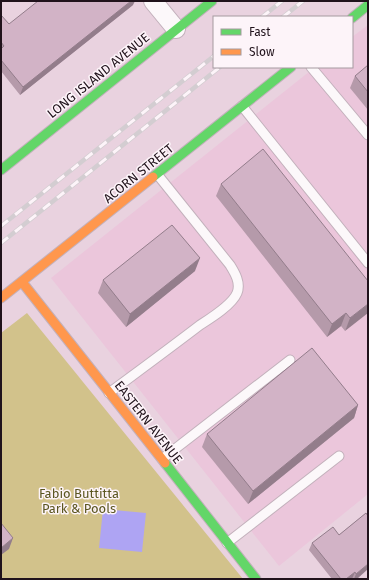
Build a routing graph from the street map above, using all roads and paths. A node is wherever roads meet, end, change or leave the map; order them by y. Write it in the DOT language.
graph roads {
  1 [pos="153,1"];
  2 [pos="212,1"];
  3 [pos="368,5"];
  4 [pos="353,17"];
  5 [pos="176,29"];
  6 [pos="290,68"];
  7 [pos="313,68"];
  8 [pos="242,106"];
  9 [pos="368,135"];
  10 [pos="1,170"];
  11 [pos="157,174"];
  12 [pos="368,263"];
  13 [pos="22,282"];
  14 [pos="1,298"];
  15 [pos="290,360"];
  16 [pos="109,393"];
  17 [pos="338,456"];
  18 [pos="162,459"];
  19 [pos="227,543"];
  20 [pos="256,579"];
  1 -- 5 [label="street"];
  2 -- 5 [label="street, LONG ISLAND AVENUE"];
  3 -- 4 [label="street"];
  5 -- 10 [label="street, LONG ISLAND AVENUE"];
  6 -- 8 [label="street, ACORN STREET"];
  7 -- 9 [label="lane"];
  8 -- 11 [label="street, ACORN STREET"];
  8 -- 12 [label="lane"];
  11 -- 13 [label="street, ACORN STREET"];
  11 -- 16 [label="lane"];
  13 -- 14 [label="street, ACORN STREET"];
  13 -- 16 [label="street, EASTERN AVENUE"];
  15 -- 18 [label="lane"];
  16 -- 18 [label="street, EASTERN AVENUE"];
  17 -- 19 [label="lane"];
  18 -- 19 [label="street, EASTERN AVENUE"];
  19 -- 20 [label="street, EASTERN AVENUE"];
}
